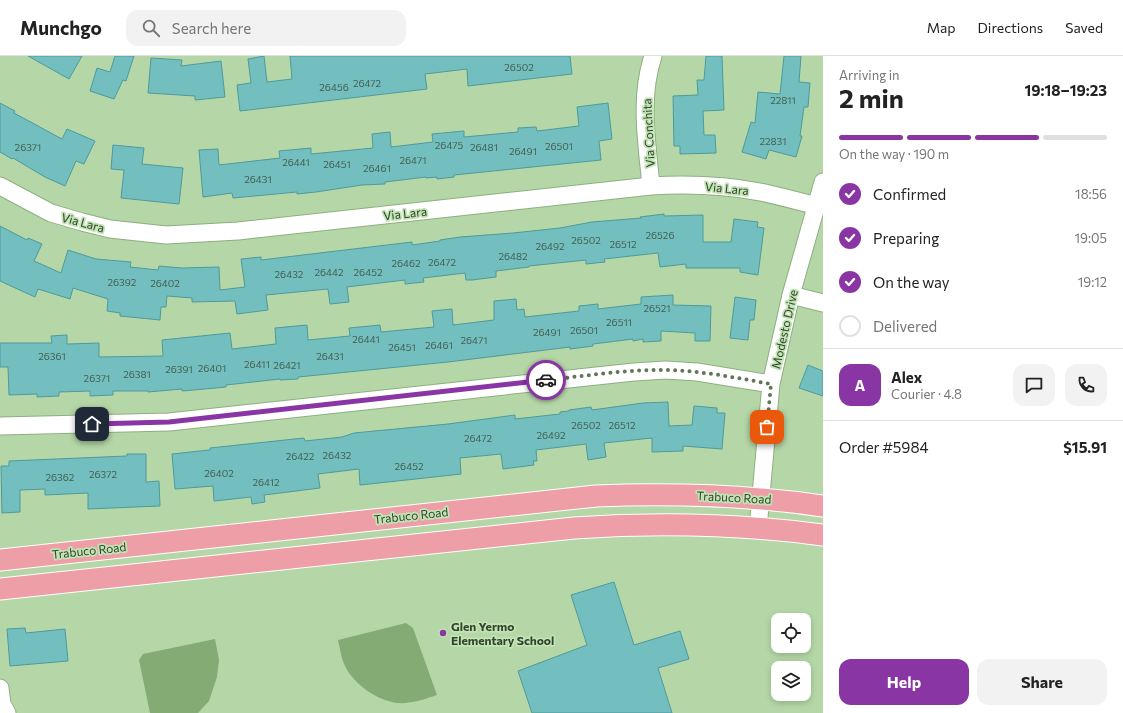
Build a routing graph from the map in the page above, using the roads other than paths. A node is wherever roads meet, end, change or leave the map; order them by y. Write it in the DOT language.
graph roads {
  1 [pos="653,56"];
  2 [pos="823,182"];
  3 [pos="0,186"];
  4 [pos="651,186"];
  5 [pos="817,206"];
  6 [pos="791,295"];
  7 [pos="823,303"];
  8 [pos="771,384"];
  9 [pos="0,426"];
  10 [pos="760,498"];
  11 [pos="823,506"];
  12 [pos="758,528"];
  13 [pos="823,535"];
  14 [pos="0,560"];
  15 [pos="0,589"];
  16 [pos="0,688"];
  17 [pos="7,713"];
  1 -- 4 [label="street, Via Conchita"];
  2 -- 5 [label="street, Modesto Drive"];
  3 -- 4 [label="street, Via Lara"];
  4 -- 5 [label="street, Via Lara"];
  5 -- 6 [label="street, Modesto Drive"];
  6 -- 7 [label="street"];
  6 -- 8 [label="street, Modesto Drive"];
  8 -- 9 [label="street"];
  8 -- 10 [label="street, Modesto Drive"];
  10 -- 11 [label="main road, Trabuco Road"];
  10 -- 12 [label="street, Modesto Drive"];
  10 -- 14 [label="main road, Trabuco Road"];
  12 -- 13 [label="main road"];
  12 -- 15 [label="main road"];
  16 -- 17 [label="street"];
}
